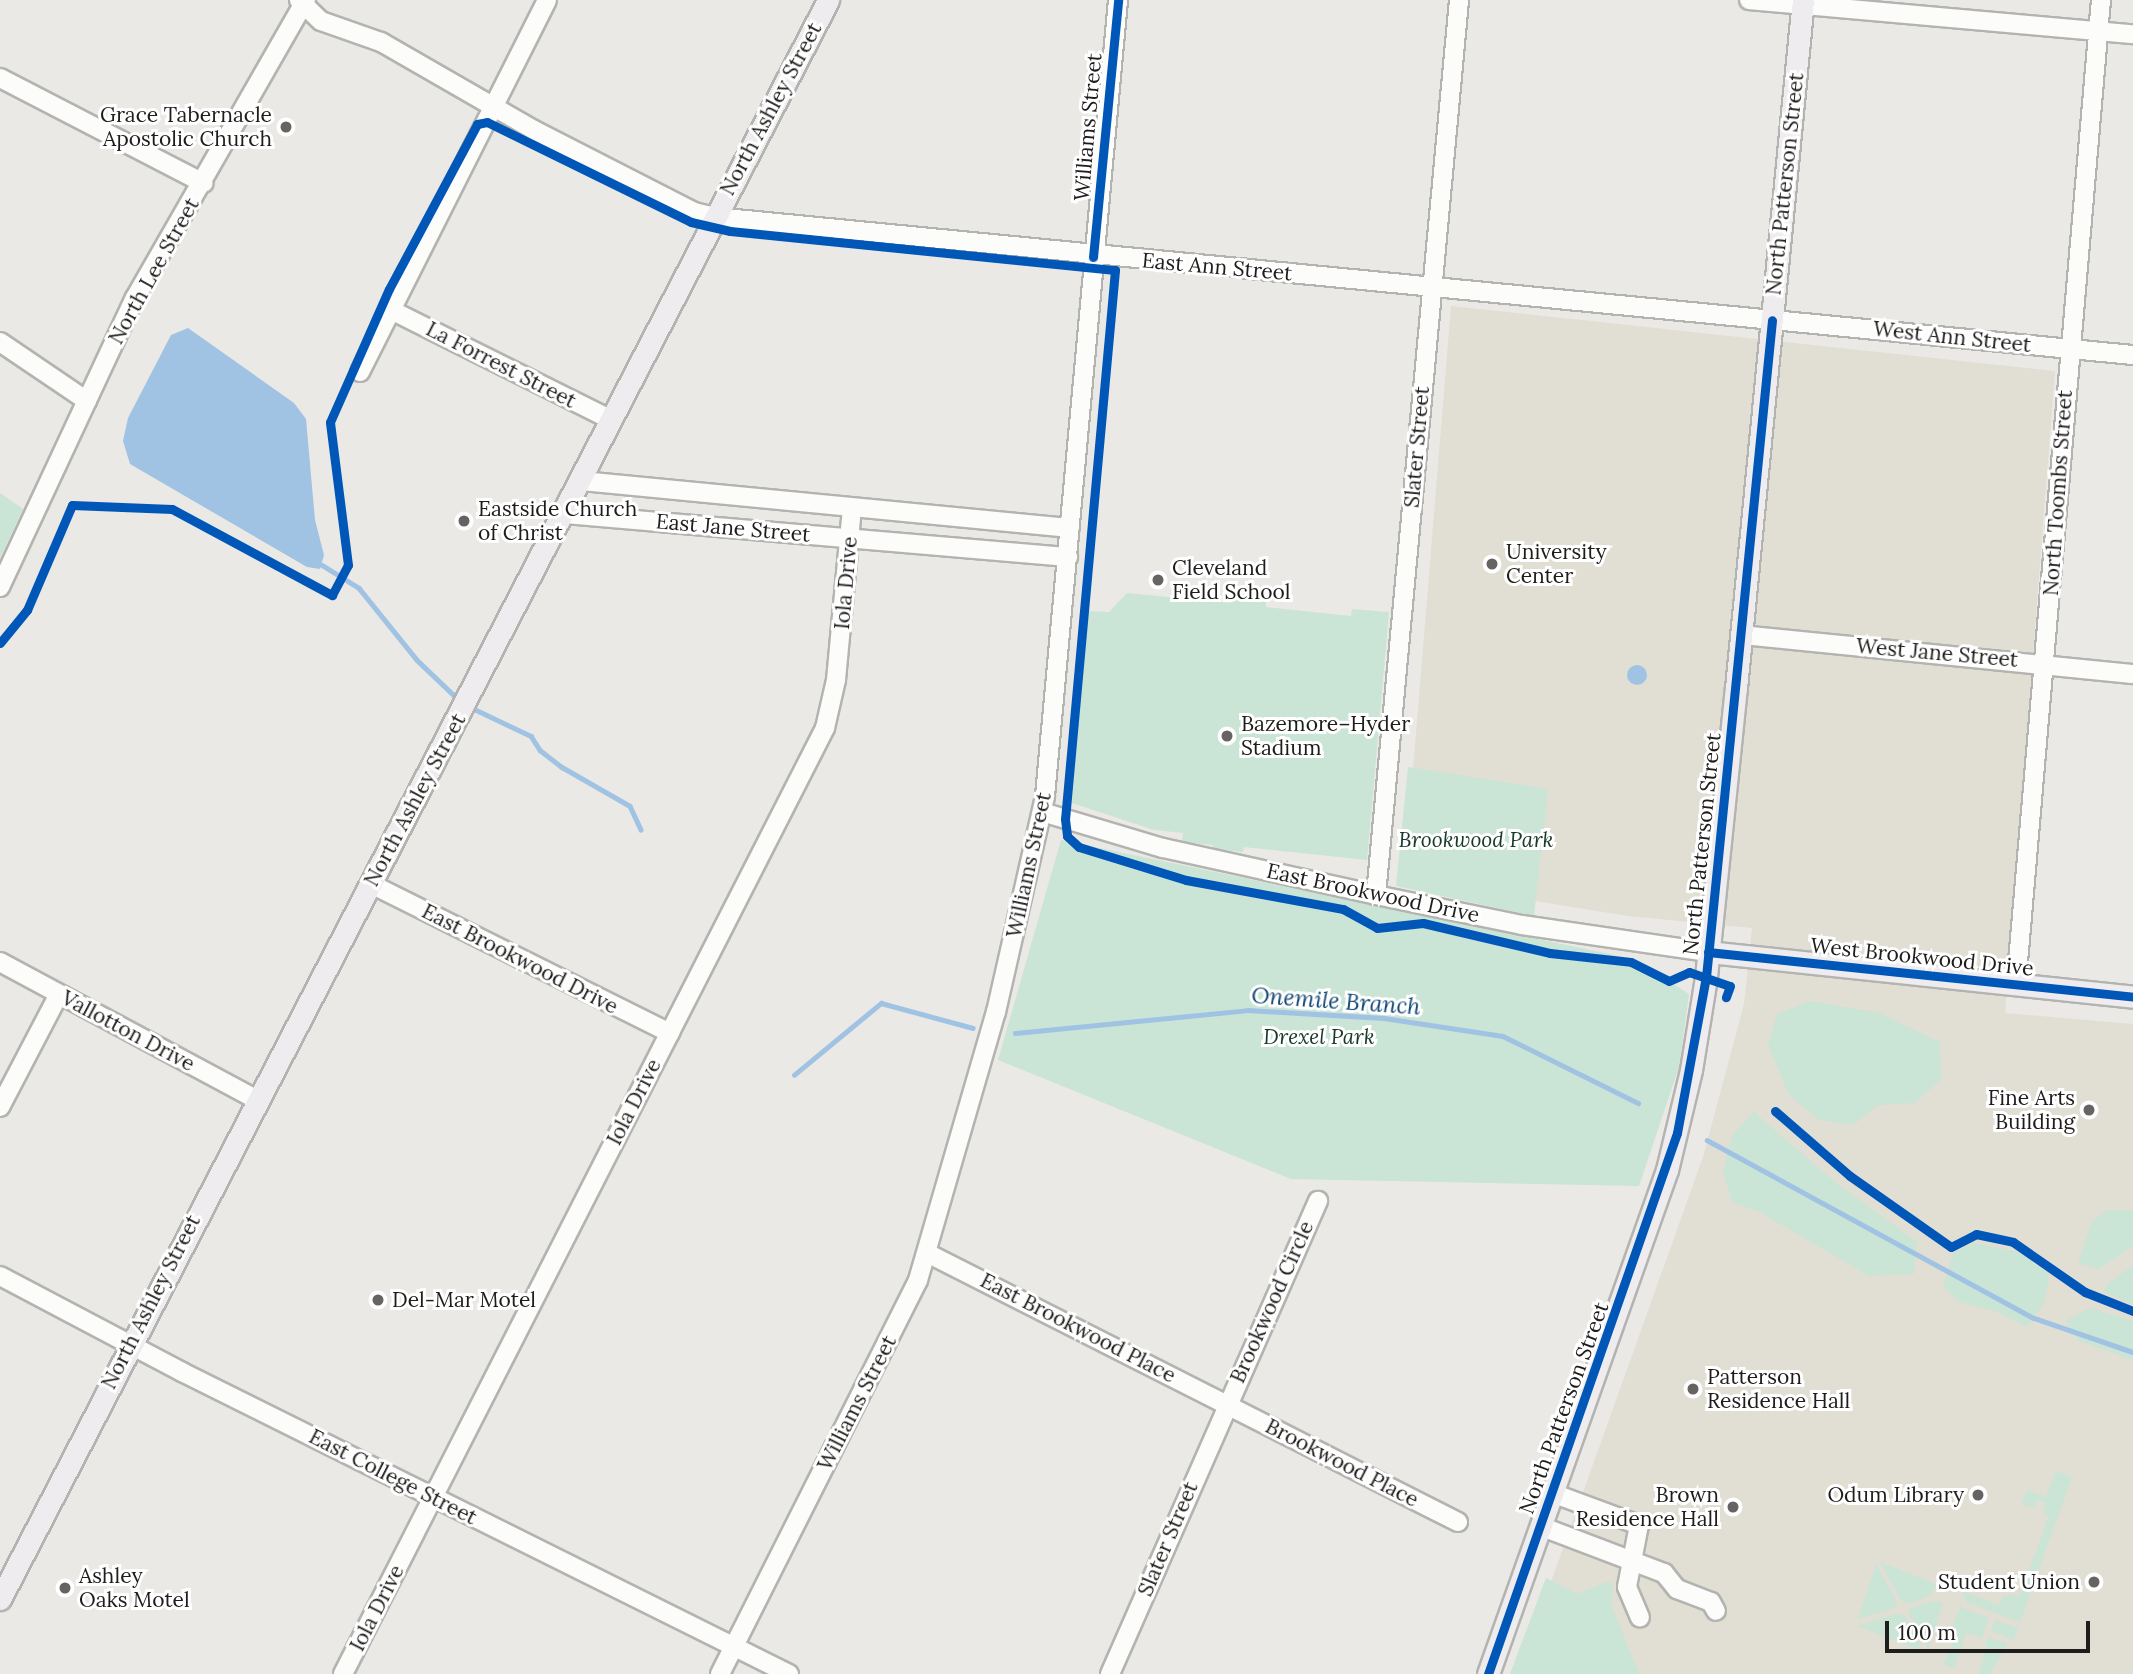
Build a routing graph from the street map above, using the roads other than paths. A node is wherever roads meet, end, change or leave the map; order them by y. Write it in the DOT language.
graph roads {
  1 [pos="547,0"];
  2 [pos="828,0"];
  3 [pos="1118,0"];
  4 [pos="1459,0"];
  5 [pos="1749,0"];
  6 [pos="2101,0"];
  7 [pos="303,2"];
  8 [pos="1802,2"];
  9 [pos="2098,31"];
  10 [pos="2133,34"];
  11 [pos="0,78"];
  12 [pos="494,109"];
  13 [pos="204,183"];
  14 [pos="715,217"];
  15 [pos="1093,257"];
  16 [pos="1432,287"];
  17 [pos="389,309"];
  18 [pos="1772,320"];
  19 [pos="0,342"];
  20 [pos="2068,349"];
  21 [pos="2133,355"];
  22 [pos="360,372"];
  23 [pos="88,401"];
  24 [pos="612,421"];
  25 [pos="582,481"];
  26 [pos="852,509"];
  27 [pos="565,514"];
  28 [pos="1070,528"];
  29 [pos="850,538"];
  30 [pos="1068,557"];
  31 [pos="0,587"];
  32 [pos="1742,635"];
  33 [pos="2045,663"];
  34 [pos="2133,674"];
  35 [pos="1042,812"];
  36 [pos="371,884"];
  37 [pos="1376,895"];
  38 [pos="1708,952"];
  39 [pos="0,962"];
  40 [pos="2016,985"];
  41 [pos="60,995"];
  42 [pos="2133,997"];
  43 [pos="670,1033"];
  44 [pos="257,1100"];
  45 [pos="0,1107"];
  46 [pos="1318,1201"];
  47 [pos="929,1254"];
  48 [pos="0,1276"];
  49 [pos="128,1345"];
  50 [pos="1226,1403"];
  51 [pos="1552,1493"];
  52 [pos="432,1497"];
  53 [pos="1458,1522"];
  54 [pos="1541,1526"];
  55 [pos="1632,1561"];
  56 [pos="0,1599"];
  57 [pos="1716,1611"];
  58 [pos="1640,1617"];
  59 [pos="735,1646"];
  60 [pos="343,1674"];
  61 [pos="720,1674"];
  62 [pos="789,1674"];
  63 [pos="1110,1674"];
  64 [pos="1488,1674"];
  1 -- 12 [label="street"];
  2 -- 14 [label="main road, North Ashley Street"];
  3 -- 15 [label="street, Williams Street"];
  4 -- 16 [label="street, Slater Street"];
  5 -- 8 [label="street"];
  6 -- 9 [label="street, North Toombs Street"];
  7 -- 12 [label="street, East Ann Street"];
  7 -- 13 [label="street, North Lee Street"];
  8 -- 9 [label="street"];
  8 -- 18 [label="main road, North Patterson Street"];
  9 -- 10 [label="street"];
  9 -- 20 [label="street, North Toombs Street"];
  11 -- 13 [label="street"];
  12 -- 14 [label="street, East Ann Street"];
  12 -- 17 [label="street"];
  13 -- 23 [label="street, North Lee Street"];
  14 -- 15 [label="street, East Ann Street"];
  14 -- 24 [label="main road, North Ashley Street"];
  15 -- 16 [label="street, East Ann Street"];
  15 -- 28 [label="street, Williams Street"];
  16 -- 18 [label="street, East Ann Street"];
  16 -- 37 [label="street, Slater Street"];
  17 -- 22 [label="street"];
  17 -- 24 [label="street, La Forrest Street"];
  18 -- 20 [label="street, West Ann Street"];
  18 -- 32 [label="main road, North Patterson Street"];
  19 -- 23 [label="street"];
  20 -- 21 [label="street, West Ann Street"];
  20 -- 33 [label="street, North Toombs Street"];
  23 -- 31 [label="street, North Lee Street"];
  24 -- 25 [label="main road, North Ashley Street"];
  25 -- 26 [label="street, East Jane Street"];
  25 -- 27 [label="main road, North Ashley Street"];
  26 -- 28 [label="street, East Jane Street"];
  26 -- 29 [label="street, Iola Drive"];
  27 -- 29 [label="street, East Jane Street"];
  27 -- 36 [label="main road, North Ashley Street"];
  28 -- 30 [label="street, Williams Street"];
  29 -- 30 [label="street, East Jane Street"];
  29 -- 43 [label="street, Iola Drive"];
  30 -- 35 [label="street, Williams Street"];
  32 -- 33 [label="street, West Jane Street"];
  32 -- 38 [label="main road, North Patterson Street"];
  33 -- 34 [label="street, West Jane Street"];
  33 -- 40 [label="street, North Toombs Street"];
  35 -- 37 [label="street, East Brookwood Drive"];
  35 -- 47 [label="street, Williams Street"];
  36 -- 43 [label="street, East Brookwood Drive"];
  36 -- 44 [label="main road, North Ashley Street"];
  37 -- 38 [label="street, East Brookwood Drive"];
  38 -- 40 [label="main road, West Brookwood Drive"];
  38 -- 51 [label="main road, North Patterson Street"];
  39 -- 41 [label="street, Vallotton Drive"];
  40 -- 42 [label="main road, West Brookwood Drive"];
  41 -- 44 [label="street, Vallotton Drive"];
  41 -- 45 [label="street"];
  43 -- 52 [label="street, Iola Drive"];
  44 -- 49 [label="main road, North Ashley Street"];
  46 -- 50 [label="street, Brookwood Circle"];
  47 -- 50 [label="street, East Brookwood Place"];
  47 -- 59 [label="street, Williams Street"];
  48 -- 49 [label="street, East College Street"];
  49 -- 52 [label="street, East College Street"];
  49 -- 56 [label="main road, North Ashley Street"];
  50 -- 53 [label="street, Brookwood Place"];
  50 -- 63 [label="street, Slater Street"];
  51 -- 54 [label="main road, North Patterson Street"];
  51 -- 55 [label="street"];
  52 -- 59 [label="street, East College Street"];
  52 -- 60 [label="street, Iola Drive"];
  54 -- 55 [label="street"];
  54 -- 64 [label="main road, North Patterson Street"];
  55 -- 57 [label="street"];
  55 -- 58 [label="street"];
  59 -- 61 [label="street, Williams Street"];
  59 -- 62 [label="street, East College Street"];
}
